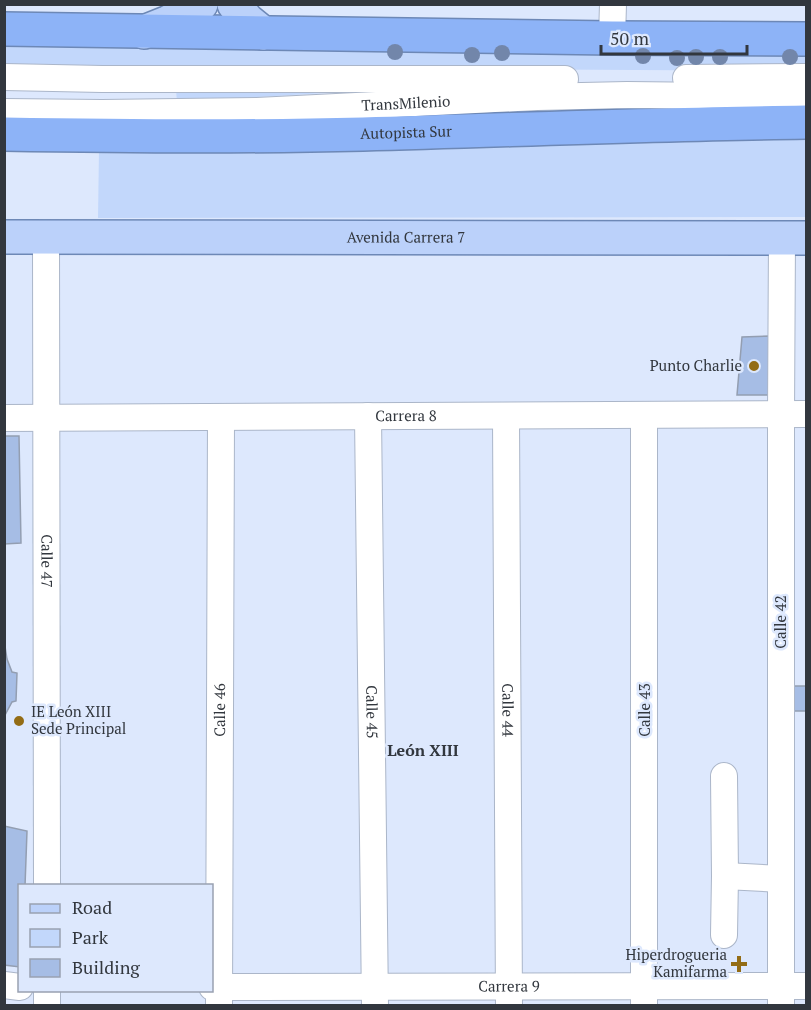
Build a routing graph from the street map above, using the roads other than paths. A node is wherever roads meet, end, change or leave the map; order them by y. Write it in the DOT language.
graph roads {
  1 [pos="201,4"];
  2 [pos="234,4"];
  3 [pos="613,4"];
  4 [pos="4,29"];
  5 [pos="144,32"];
  6 [pos="263,33"];
  7 [pos="612,38"];
  8 [pos="807,39"];
  9 [pos="4,77"];
  10 [pos="807,77"];
  11 [pos="807,97"];
  12 [pos="4,112"];
  13 [pos="807,122"];
  14 [pos="4,134"];
  15 [pos="4,237"];
  16 [pos="46,237"];
  17 [pos="794,238"];
  18 [pos="781,414"];
  19 [pos="807,414"];
  20 [pos="644,415"];
  21 [pos="368,416"];
  22 [pos="506,416"];
  23 [pos="46,417"];
  24 [pos="221,417"];
  25 [pos="4,418"];
  26 [pos="724,776"];
  27 [pos="725,876"];
  28 [pos="781,879"];
  29 [pos="47,884"];
  30 [pos="723,935"];
  31 [pos="807,986"];
  32 [pos="216,993"];
  33 [pos="375,996"];
  34 [pos="509,996"];
  35 [pos="645,996"];
  36 [pos="781,996"];
  1 -- 5 [label="main road"];
  2 -- 6 [label="main road"];
  3 -- 7 [label="street"];
  4 -- 5 [label="highway"];
  5 -- 6 [label="highway"];
  6 -- 7 [label="highway"];
  7 -- 8 [label="highway"];
  9 -- 10 [label="street, TransMilenio"];
  11 -- 12 [label="street, TransMilenio"];
  13 -- 14 [label="highway, Autopista Sur"];
  15 -- 16 [label="main road, Avenida Carrera 7"];
  16 -- 17 [label="main road, Avenida Carrera 7"];
  16 -- 23 [label="street, Calle 47"];
  17 -- 18 [label="street, Calle 42"];
  18 -- 19 [label="street, Carrera 8"];
  18 -- 20 [label="street, Carrera 8"];
  18 -- 28 [label="street, Calle 42"];
  20 -- 22 [label="street, Carrera 8"];
  20 -- 35 [label="street, Calle 43"];
  21 -- 22 [label="street, Carrera 8"];
  21 -- 24 [label="street, Carrera 8"];
  21 -- 33 [label="street, Calle 45"];
  22 -- 34 [label="street, Calle 44"];
  23 -- 24 [label="street, Carrera 8"];
  23 -- 25 [label="street, Carrera 8"];
  23 -- 29 [label="street, Calle 47"];
  24 -- 32 [label="street, Calle 46"];
  26 -- 27 [label="street"];
  27 -- 28 [label="street"];
  27 -- 30 [label="street"];
  28 -- 36 [label="street, Calle 42"];
  31 -- 36 [label="street, Carrera 9"];
  32 -- 33 [label="street, Carrera 9"];
  33 -- 34 [label="street, Carrera 9"];
  34 -- 35 [label="street, Carrera 9"];
  35 -- 36 [label="street, Carrera 9"];
}
